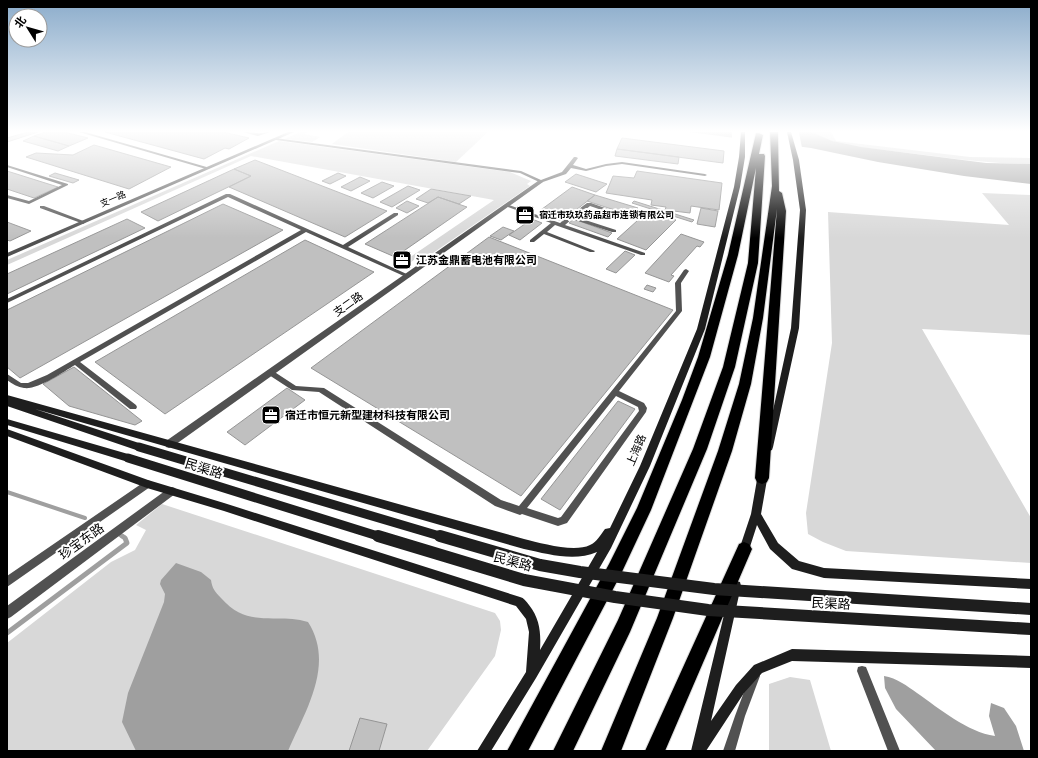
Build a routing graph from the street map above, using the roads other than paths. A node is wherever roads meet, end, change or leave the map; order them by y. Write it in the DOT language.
graph roads {
  1 [pos="11,167"];
  2 [pos="487,167"];
  3 [pos="569,167"];
  4 [pos="575,167"];
  5 [pos="597,167"];
  6 [pos="652,167"];
  7 [pos="747,167"];
  8 [pos="750,167"];
  9 [pos="753,167"];
  10 [pos="776,167"];
  11 [pos="797,167"];
  12 [pos="208,168"];
  13 [pos="705,175"];
  14 [pos="540,182"];
  15 [pos="776,186"];
  16 [pos="7,196"];
  17 [pos="42,206"];
  18 [pos="507,206"];
  19 [pos="396,214"];
  20 [pos="572,217"];
  21 [pos="630,218"];
  22 [pos="83,222"];
  23 [pos="554,223"];
  24 [pos="561,225"];
  25 [pos="305,230"];
  26 [pos="614,231"];
  27 [pos="543,232"];
  28 [pos="532,241"];
  29 [pos="344,247"];
  30 [pos="592,251"];
  31 [pos="643,254"];
  32 [pos="7,255"];
  33 [pos="686,270"];
  34 [pos="408,276"];
  35 [pos="7,301"];
  36 [pos="75,362"];
  37 [pos="271,373"];
  38 [pos="7,376"];
  39 [pos="615,392"];
  40 [pos="7,398"];
  41 [pos="7,403"];
  42 [pos="132,407"];
  43 [pos="7,422"];
  44 [pos="7,432"];
  45 [pos="169,444"];
  46 [pos="762,478"];
  47 [pos="147,484"];
  48 [pos="172,491"];
  49 [pos="520,510"];
  50 [pos="622,513"];
  51 [pos="756,514"];
  52 [pos="744,548"];
  53 [pos="7,582"];
  54 [pos="1031,584"];
  55 [pos="1031,609"];
  56 [pos="7,613"];
  57 [pos="1031,629"];
  58 [pos="1031,662"];
  59 [pos="758,669"];
  60 [pos="862,671"];
  61 [pos="532,674"];
  62 [pos="484,751"];
  63 [pos="517,751"];
  64 [pos="563,751"];
  65 [pos="611,751"];
  66 [pos="655,751"];
  67 [pos="698,751"];
  68 [pos="730,751"];
  69 [pos="894,751"];
  1 -- 16 [label="lane"];
  2 -- 14 [label="lane"];
  3 -- 14 [label="lane"];
  4 -- 5 [label="lane"];
  6 -- 13 [label="lane"];
  7 -- 50 [label="main road, 上海路"];
  8 -- 63 [label="highway"];
  9 -- 64 [label="highway, 上海路"];
  10 -- 15 [label="highway"];
  11 -- 46 [label="main road"];
  12 -- 22 [label="street, 支一路"];
  14 -- 18 [label="street, 支二路"];
  15 -- 46 [label="highway"];
  15 -- 65 [label="highway"];
  17 -- 22 [label="lane"];
  18 -- 23 [label="lane"];
  18 -- 34 [label="street, 支二路"];
  19 -- 29 [label="lane"];
  20 -- 21 [label="lane"];
  20 -- 24 [label="lane"];
  20 -- 26 [label="lane"];
  22 -- 32 [label="street, 支一路"];
  23 -- 24 [label="lane"];
  23 -- 27 [label="lane"];
  24 -- 31 [label="lane"];
  25 -- 29 [label="lane"];
  25 -- 35 [label="lane"];
  25 -- 36 [label="lane"];
  27 -- 28 [label="lane"];
  27 -- 30 [label="lane"];
  29 -- 34 [label="lane"];
  33 -- 39 [label="lane"];
  34 -- 37 [label="street, 支二路"];
  36 -- 38 [label="lane"];
  36 -- 42 [label="lane"];
  37 -- 45 [label="street, 支二路"];
  37 -- 49 [label="lane"];
  39 -- 49 [label="lane"];
  39 -- 49 [label="lane"];
  40 -- 45 [label="main road"];
  41 -- 55 [label="main road, 民渠路, bridge"];
  43 -- 57 [label="main road, 民渠路, bridge"];
  44 -- 47 [label="main road"];
  45 -- 50 [label="main road"];
  46 -- 51 [label="main road"];
  47 -- 48 [label="main road"];
  47 -- 53 [label="street, 珍宝东路"];
  48 -- 56 [label="street, 珍宝东路"];
  48 -- 61 [label="main road"];
  50 -- 61 [label="main road, 上海路"];
  51 -- 52 [label="main road"];
  51 -- 54 [label="main road"];
  52 -- 66 [label="highway"];
  52 -- 67 [label="main road"];
  58 -- 59 [label="main road"];
  59 -- 67 [label="main road"];
  59 -- 68 [label="lane"];
  60 -- 69 [label="lane"];
  61 -- 62 [label="main road, 上海路"];
}
